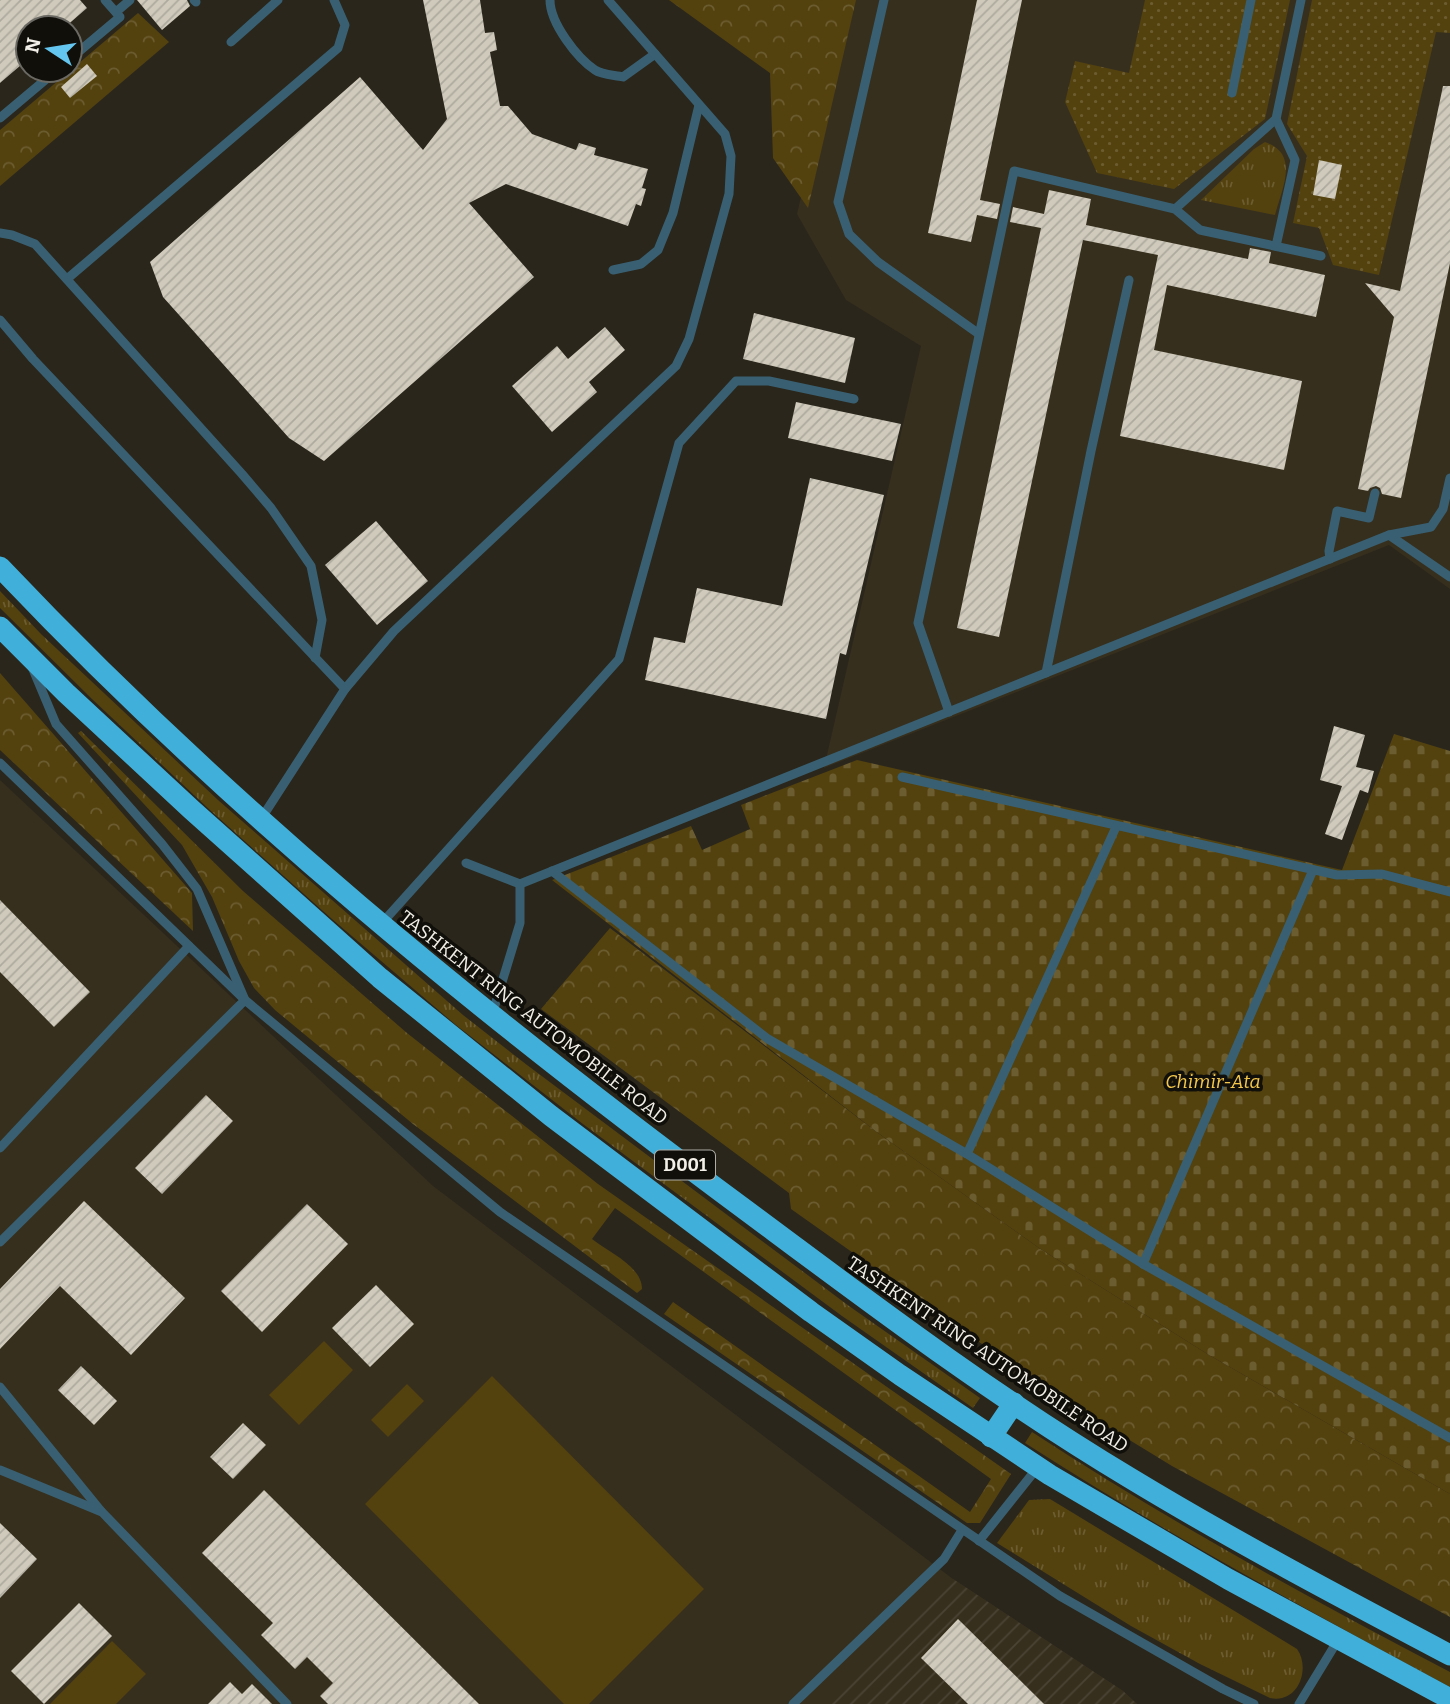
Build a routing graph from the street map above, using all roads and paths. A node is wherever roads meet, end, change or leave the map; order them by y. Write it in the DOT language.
graph roads {
  1 [pos="105,0"];
  2 [pos="130,0"];
  3 [pos="278,0"];
  4 [pos="334,0"];
  5 [pos="550,0"];
  6 [pos="608,0"];
  7 [pos="884,0"];
  8 [pos="1251,0"];
  9 [pos="1301,0"];
  10 [pos="116,12"];
  11 [pos="231,42"];
  12 [pos="84,47"];
  13 [pos="655,54"];
  14 [pos="40,84"];
  15 [pos="1232,93"];
  16 [pos="699,105"];
  17 [pos="0,118"];
  18 [pos="1276,120"];
  19 [pos="1175,209"];
  20 [pos="0,233"];
  21 [pos="1276,246"];
  22 [pos="1321,256"];
  23 [pos="613,270"];
  24 [pos="67,279"];
  25 [pos="1129,280"];
  26 [pos="0,320"];
  27 [pos="979,334"];
  28 [pos="854,399"];
  29 [pos="1450,478"];
  30 [pos="1375,493"];
  31 [pos="1389,535"];
  32 [pos="1330,559"];
  33 [pos="0,567"];
  34 [pos="1450,577"];
  35 [pos="0,627"];
  36 [pos="26,653"];
  37 [pos="315,658"];
  38 [pos="1046,673"];
  39 [pos="345,689"];
  40 [pos="949,712"];
  41 [pos="0,763"];
  42 [pos="902,777"];
  43 [pos="261,819"];
  44 [pos="1115,827"];
  45 [pos="466,863"];
  46 [pos="1313,870"];
  47 [pos="552,871"];
  48 [pos="520,884"];
  49 [pos="1450,892"];
  50 [pos="381,925"];
  51 [pos="189,946"];
  52 [pos="245,1000"];
  53 [pos="492,1016"];
  54 [pos="0,1148"];
  55 [pos="967,1154"];
  56 [pos="0,1242"];
  57 [pos="1143,1264"];
  58 [pos="0,1387"];
  59 [pos="1014,1404"];
  60 [pos="991,1437"];
  61 [pos="1450,1438"];
  62 [pos="1038,1467"];
  63 [pos="0,1470"];
  64 [pos="102,1512"];
  65 [pos="962,1530"];
  66 [pos="979,1541"];
  67 [pos="1339,1639"];
  68 [pos="1450,1655"];
  69 [pos="1450,1699"];
  70 [pos="287,1704"];
  71 [pos="793,1704"];
  72 [pos="1254,1704"];
  73 [pos="1299,1704"];
  1 -- 10 [label="lane"];
  2 -- 10 [label="lane"];
  3 -- 11 [label="lane"];
  4 -- 24 [label="lane"];
  5 -- 13 [label="lane"];
  6 -- 13 [label="lane"];
  7 -- 27 [label="lane"];
  8 -- 15 [label="lane"];
  9 -- 18 [label="lane"];
  10 -- 12 [label="lane"];
  13 -- 16 [label="lane"];
  14 -- 17 [label="lane"];
  16 -- 23 [label="lane"];
  16 -- 39 [label="lane"];
  18 -- 19 [label="lane"];
  18 -- 21 [label="lane"];
  19 -- 21 [label="lane"];
  19 -- 27 [label="lane"];
  20 -- 24 [label="lane"];
  21 -- 22 [label="lane"];
  24 -- 37 [label="lane"];
  25 -- 38 [label="lane"];
  26 -- 37 [label="lane"];
  27 -- 40 [label="lane"];
  28 -- 50 [label="lane"];
  29 -- 31 [label="lane"];
  30 -- 32 [label="lane"];
  31 -- 32 [label="lane"];
  31 -- 34 [label="lane"];
  32 -- 38 [label="lane"];
  33 -- 43 [label="highway, TASHKENT RING AUTOMOBILE ROAD / D001"];
  35 -- 36 [label="highway, D001"];
  36 -- 52 [label="lane"];
  36 -- 60 [label="highway, D001"];
  37 -- 39 [label="lane"];
  38 -- 40 [label="lane"];
  39 -- 43 [label="lane"];
  40 -- 47 [label="lane"];
  41 -- 51 [label="lane"];
  42 -- 44 [label="lane"];
  43 -- 50 [label="highway, TASHKENT RING AUTOMOBILE ROAD / D001"];
  44 -- 46 [label="lane"];
  44 -- 55 [label="lane"];
  45 -- 48 [label="lane"];
  46 -- 49 [label="lane"];
  46 -- 57 [label="lane"];
  47 -- 48 [label="lane"];
  47 -- 55 [label="lane"];
  48 -- 53 [label="lane"];
  50 -- 53 [label="highway, TASHKENT RING AUTOMOBILE ROAD / D001"];
  51 -- 52 [label="lane"];
  51 -- 54 [label="lane"];
  52 -- 56 [label="lane"];
  52 -- 65 [label="lane"];
  53 -- 59 [label="highway, TASHKENT RING AUTOMOBILE ROAD / D001"];
  55 -- 57 [label="lane"];
  57 -- 61 [label="lane"];
  58 -- 64 [label="lane"];
  59 -- 60 [label="highway"];
  59 -- 68 [label="highway, TASHKENT RING AUTOMOBILE ROAD / D001"];
  60 -- 62 [label="highway, D001"];
  62 -- 66 [label="lane"];
  62 -- 67 [label="highway, D001"];
  63 -- 64 [label="lane"];
  64 -- 70 [label="lane"];
  65 -- 66 [label="lane"];
  65 -- 71 [label="lane"];
  66 -- 72 [label="lane"];
  67 -- 69 [label="highway, D001"];
  67 -- 73 [label="lane"];
}
